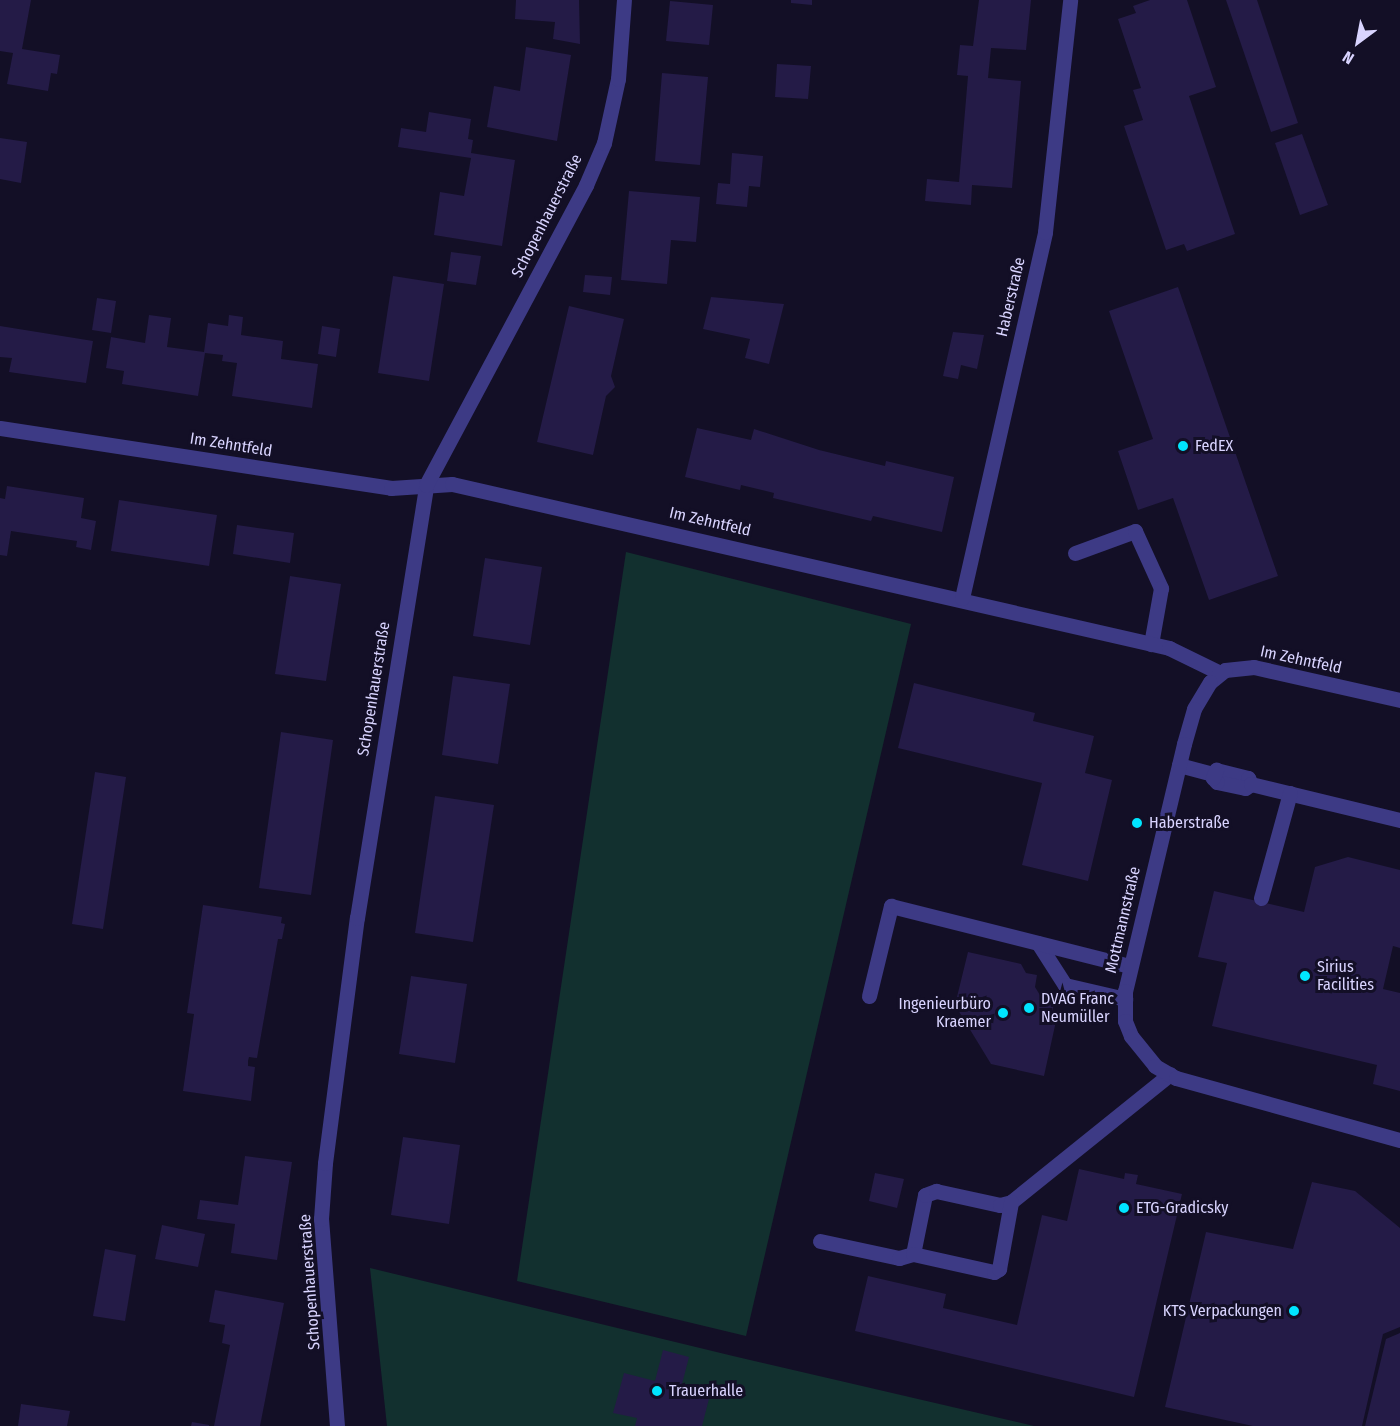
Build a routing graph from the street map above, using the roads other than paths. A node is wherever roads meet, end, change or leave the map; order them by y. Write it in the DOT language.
graph roads {
  1 [pos="624,0"];
  2 [pos="1070,0"];
  3 [pos="0,428"];
  4 [pos="426,485"];
  5 [pos="1075,553"];
  6 [pos="962,598"];
  7 [pos="1151,644"];
  8 [pos="1220,673"];
  9 [pos="1400,700"];
  10 [pos="1179,765"];
  11 [pos="1290,793"];
  12 [pos="1400,820"];
  13 [pos="1261,898"];
  14 [pos="1038,942"];
  15 [pos="1130,966"];
  16 [pos="869,996"];
  17 [pos="1125,999"];
  18 [pos="1170,1074"];
  19 [pos="1400,1140"];
  20 [pos="1011,1202"];
  21 [pos="820,1241"];
  22 [pos="913,1254"];
  23 [pos="337,1426"];
  1 -- 4 [label="street, Schopenhauerstraße"];
  2 -- 6 [label="street, Haberstraße"];
  3 -- 4 [label="street, Im Zehntfeld"];
  4 -- 6 [label="street, Im Zehntfeld"];
  4 -- 23 [label="street, Schopenhauerstraße"];
  5 -- 7 [label="street"];
  6 -- 7 [label="street, Im Zehntfeld"];
  7 -- 8 [label="street, Im Zehntfeld"];
  8 -- 9 [label="street, Im Zehntfeld"];
  8 -- 10 [label="street, Mottmannstraße"];
  10 -- 11 [label="street"];
  10 -- 15 [label="street, Mottmannstraße"];
  11 -- 12 [label="street"];
  11 -- 13 [label="street"];
  14 -- 15 [label="street"];
  14 -- 16 [label="street"];
  14 -- 17 [label="street"];
  15 -- 17 [label="street, Mottmannstraße"];
  17 -- 18 [label="street, Mottmannstraße"];
  18 -- 19 [label="street, Mottmannstraße"];
  18 -- 20 [label="street"];
  20 -- 22 [label="street"];
  20 -- 22 [label="street"];
  21 -- 22 [label="street"];
}
